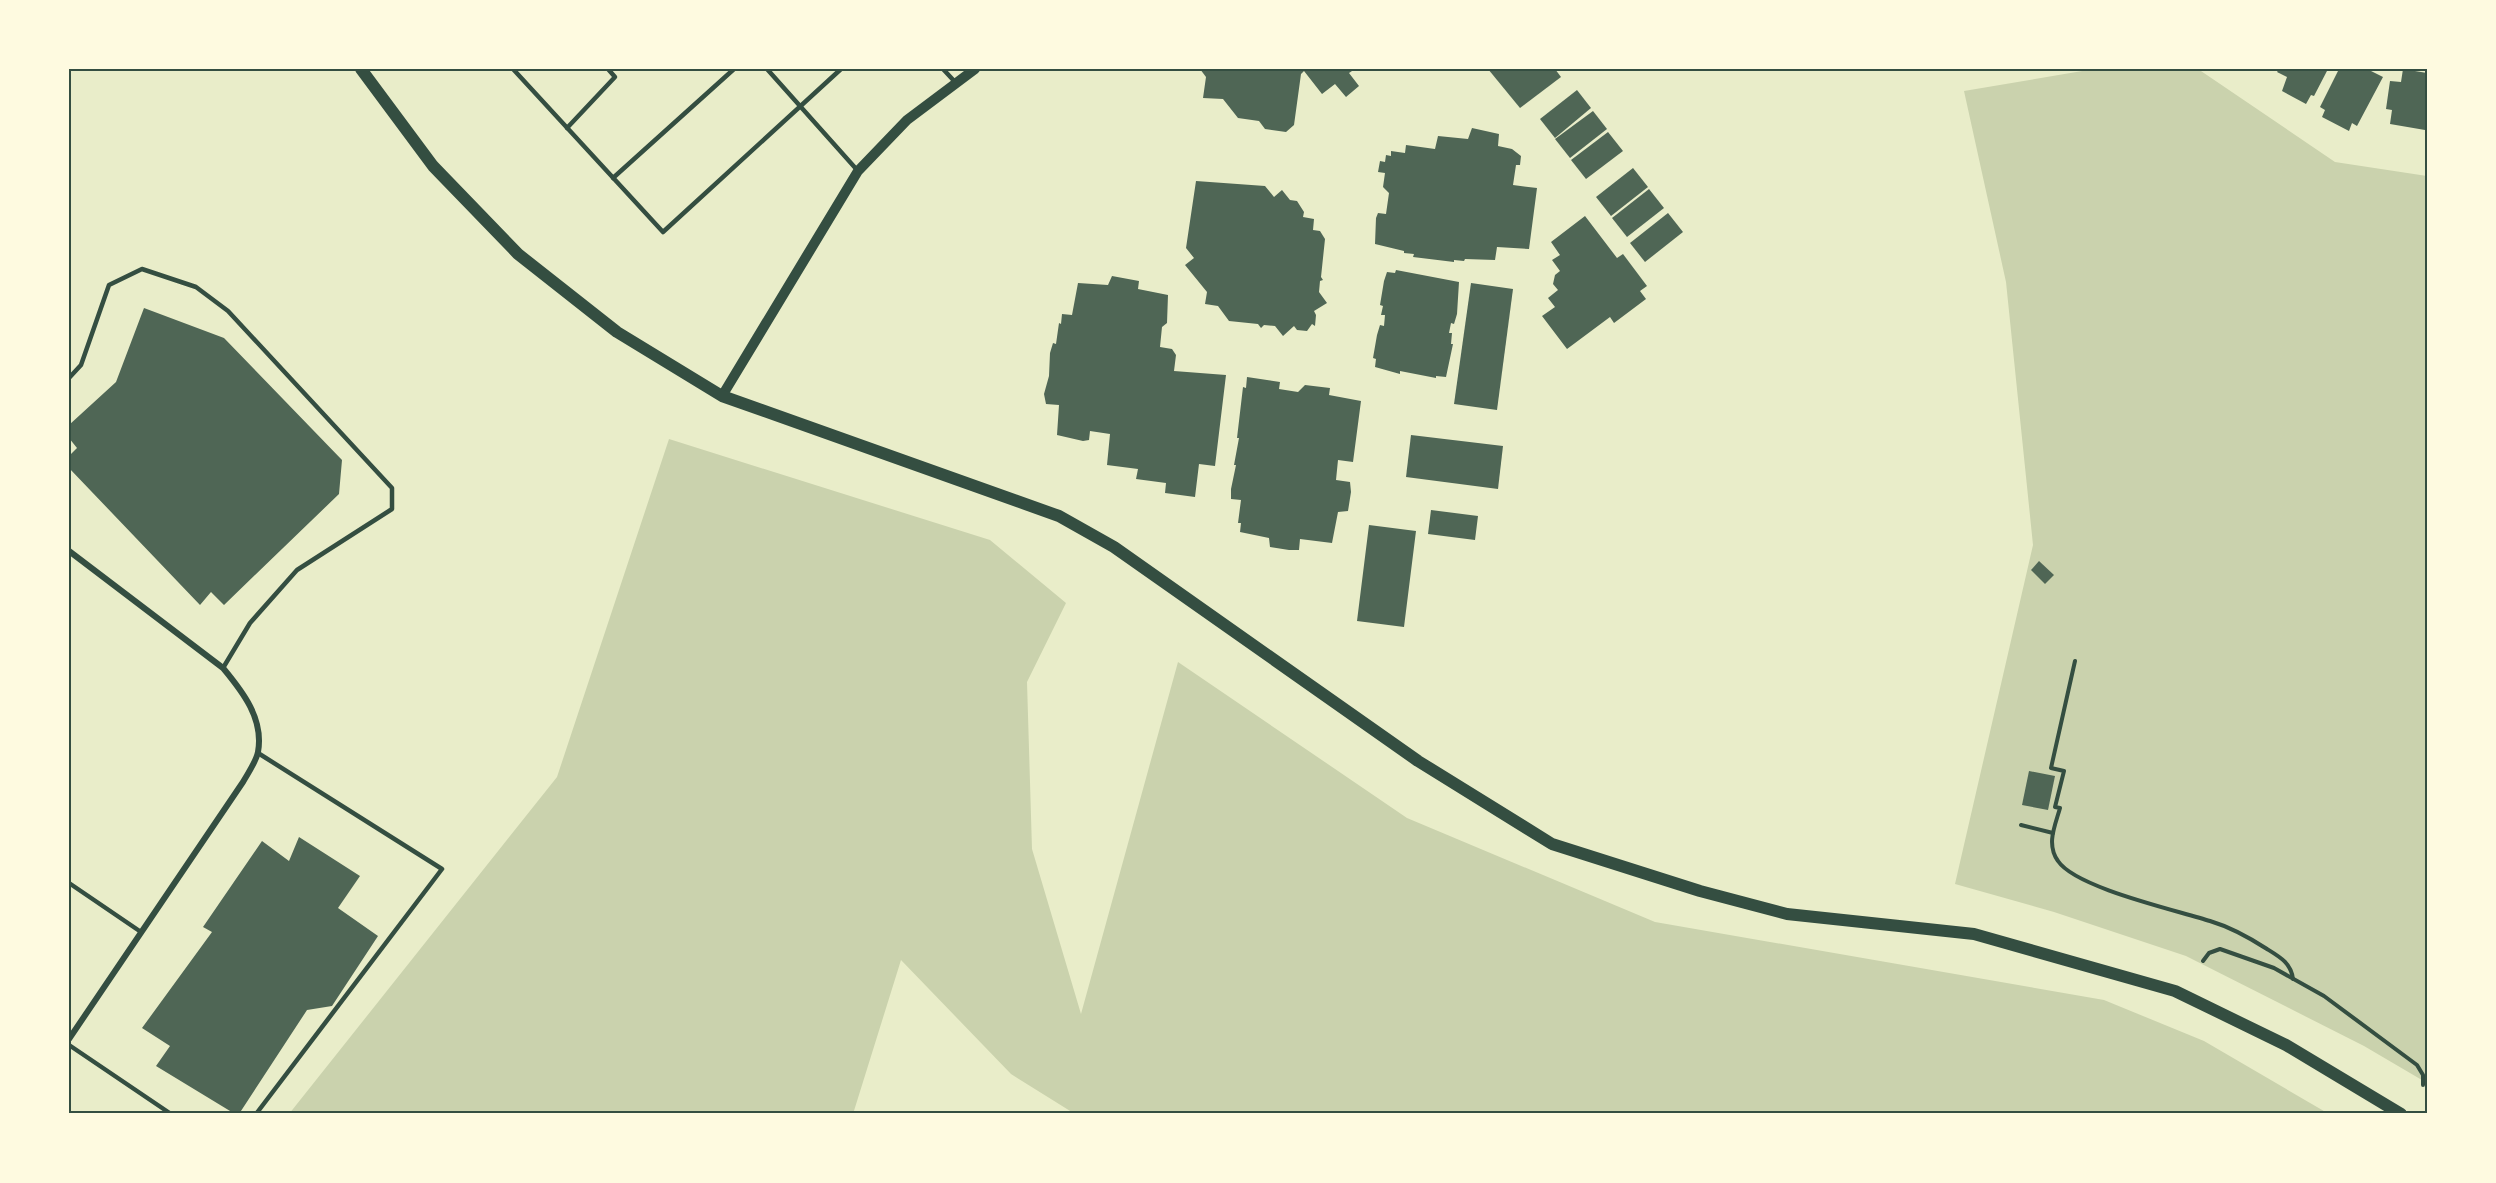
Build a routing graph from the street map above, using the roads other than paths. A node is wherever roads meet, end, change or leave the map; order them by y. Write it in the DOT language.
graph roads {
  1 [pos="361,69"];
  2 [pos="513,69"];
  3 [pos="608,69"];
  4 [pos="734,69"];
  5 [pos="767,69"];
  6 [pos="841,69"];
  7 [pos="944,69"];
  8 [pos="975,69"];
  9 [pos="956,83"];
  10 [pos="800,106"];
  11 [pos="567,128"];
  12 [pos="858,171"];
  13 [pos="613,178"];
  14 [pos="69,378"];
  15 [pos="722,396"];
  16 [pos="69,551"];
  17 [pos="223,668"];
  18 [pos="258,753"];
  19 [pos="69,883"];
  20 [pos="141,932"];
  21 [pos="69,1039"];
  22 [pos="69,1045"];
  23 [pos="171,1114"];
  24 [pos="256,1114"];
  25 [pos="2401,1114"];
  1 -- 15 [label="main road"];
  2 -- 11 [label="lane"];
  3 -- 11 [label="lane"];
  4 -- 13 [label="lane"];
  5 -- 10 [label="lane"];
  6 -- 10 [label="lane"];
  7 -- 9 [label="lane"];
  8 -- 9 [label="street"];
  9 -- 12 [label="street"];
  10 -- 12 [label="lane"];
  10 -- 13 [label="lane"];
  11 -- 13 [label="lane"];
  12 -- 15 [label="street"];
  14 -- 17 [label="lane"];
  15 -- 25 [label="main road"];
  16 -- 17 [label="street"];
  17 -- 18 [label="street"];
  18 -- 20 [label="street"];
  18 -- 24 [label="lane"];
  19 -- 20 [label="lane"];
  20 -- 21 [label="street"];
  22 -- 23 [label="lane"];
}
